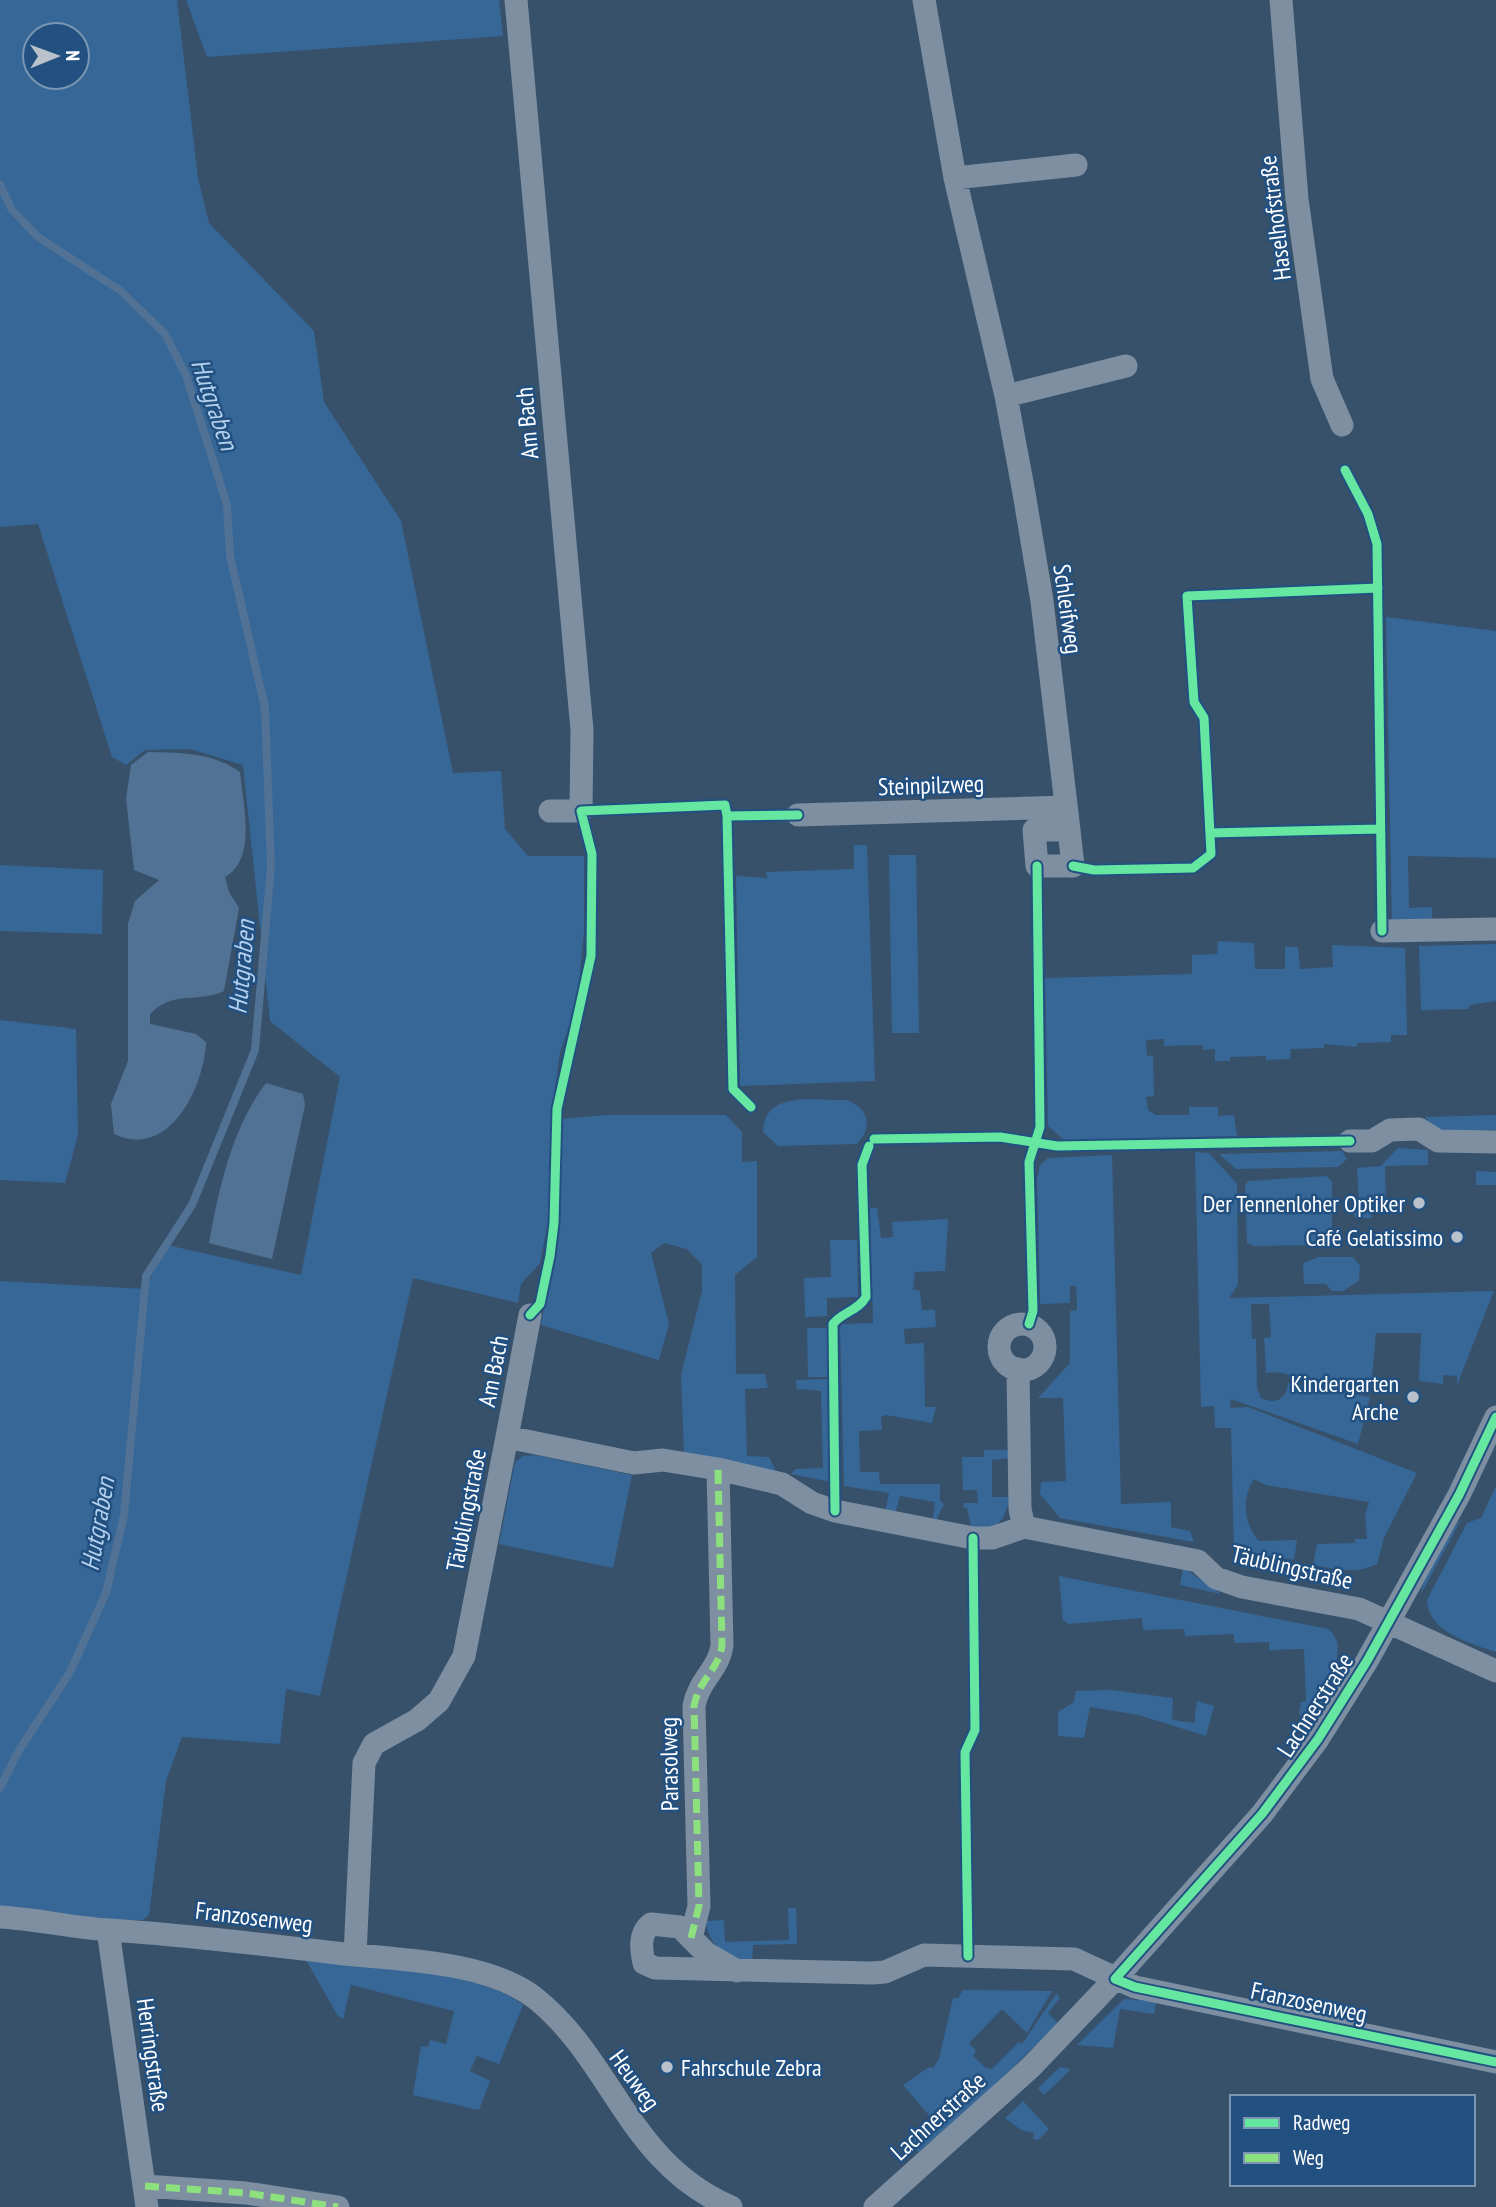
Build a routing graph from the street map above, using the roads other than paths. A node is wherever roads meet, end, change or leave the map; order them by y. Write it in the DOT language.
graph roads {
  1 [pos="516,0"];
  2 [pos="924,0"];
  3 [pos="1281,0"];
  4 [pos="1076,165"];
  5 [pos="956,178"];
  6 [pos="1126,366"];
  7 [pos="1006,396"];
  8 [pos="1342,425"];
  9 [pos="550,811"];
  10 [pos="798,815"];
  11 [pos="1067,818"];
  12 [pos="1496,929"];
  13 [pos="1382,932"];
  14 [pos="1350,1141"];
  15 [pos="1496,1142"];
  16 [pos="530,1315"];
  17 [pos="1018,1370"];
  18 [pos="1496,1417"];
  19 [pos="507,1437"];
  20 [pos="718,1469"];
  21 [pos="1024,1527"];
  22 [pos="1388,1621"];
  23 [pos="1496,1671"];
  24 [pos="0,1917"];
  25 [pos="108,1930"];
  26 [pos="691,1938"];
  27 [pos="355,1955"];
  28 [pos="737,1971"];
  29 [pos="501,1979"];
  30 [pos="1115,1979"];
  31 [pos="1496,2062"];
  32 [pos="146,2197"];
  33 [pos="338,2207"];
  34 [pos="731,2207"];
  35 [pos="875,2207"];
  1 -- 9 [label="street, Am Bach"];
  2 -- 5 [label="street, Schleifweg"];
  3 -- 8 [label="street, Haselhofstraße"];
  4 -- 5 [label="street"];
  5 -- 7 [label="street, Schleifweg"];
  6 -- 7 [label="street"];
  7 -- 11 [label="street, Schleifweg"];
  10 -- 11 [label="street, Steinpilzweg"];
  12 -- 13 [label="street"];
  14 -- 15 [label="street"];
  16 -- 19 [label="street, Am Bach"];
  17 -- 21 [label="street"];
  18 -- 22 [label="street, Lachnerstraße"];
  19 -- 20 [label="street, Täublingstraße"];
  19 -- 27 [label="street, Täublingstraße"];
  20 -- 21 [label="street, Täublingstraße"];
  20 -- 26 [label="street, Parasolweg"];
  21 -- 22 [label="street, Täublingstraße"];
  22 -- 23 [label="street, Täublingstraße"];
  22 -- 30 [label="street, Lachnerstraße"];
  24 -- 25 [label="street, Franzosenweg"];
  25 -- 27 [label="street, Franzosenweg"];
  25 -- 32 [label="street, Herringstraße"];
  26 -- 28 [label="street, Franzosenweg"];
  26 -- 28 [label="street, Franzosenweg"];
  27 -- 29 [label="street, Franzosenweg"];
  28 -- 30 [label="street, Franzosenweg"];
  29 -- 34 [label="street, Heuweg"];
  30 -- 31 [label="street, Franzosenweg"];
  30 -- 35 [label="street, Lachnerstraße"];
  32 -- 33 [label="street, Herringstraße"];
}
